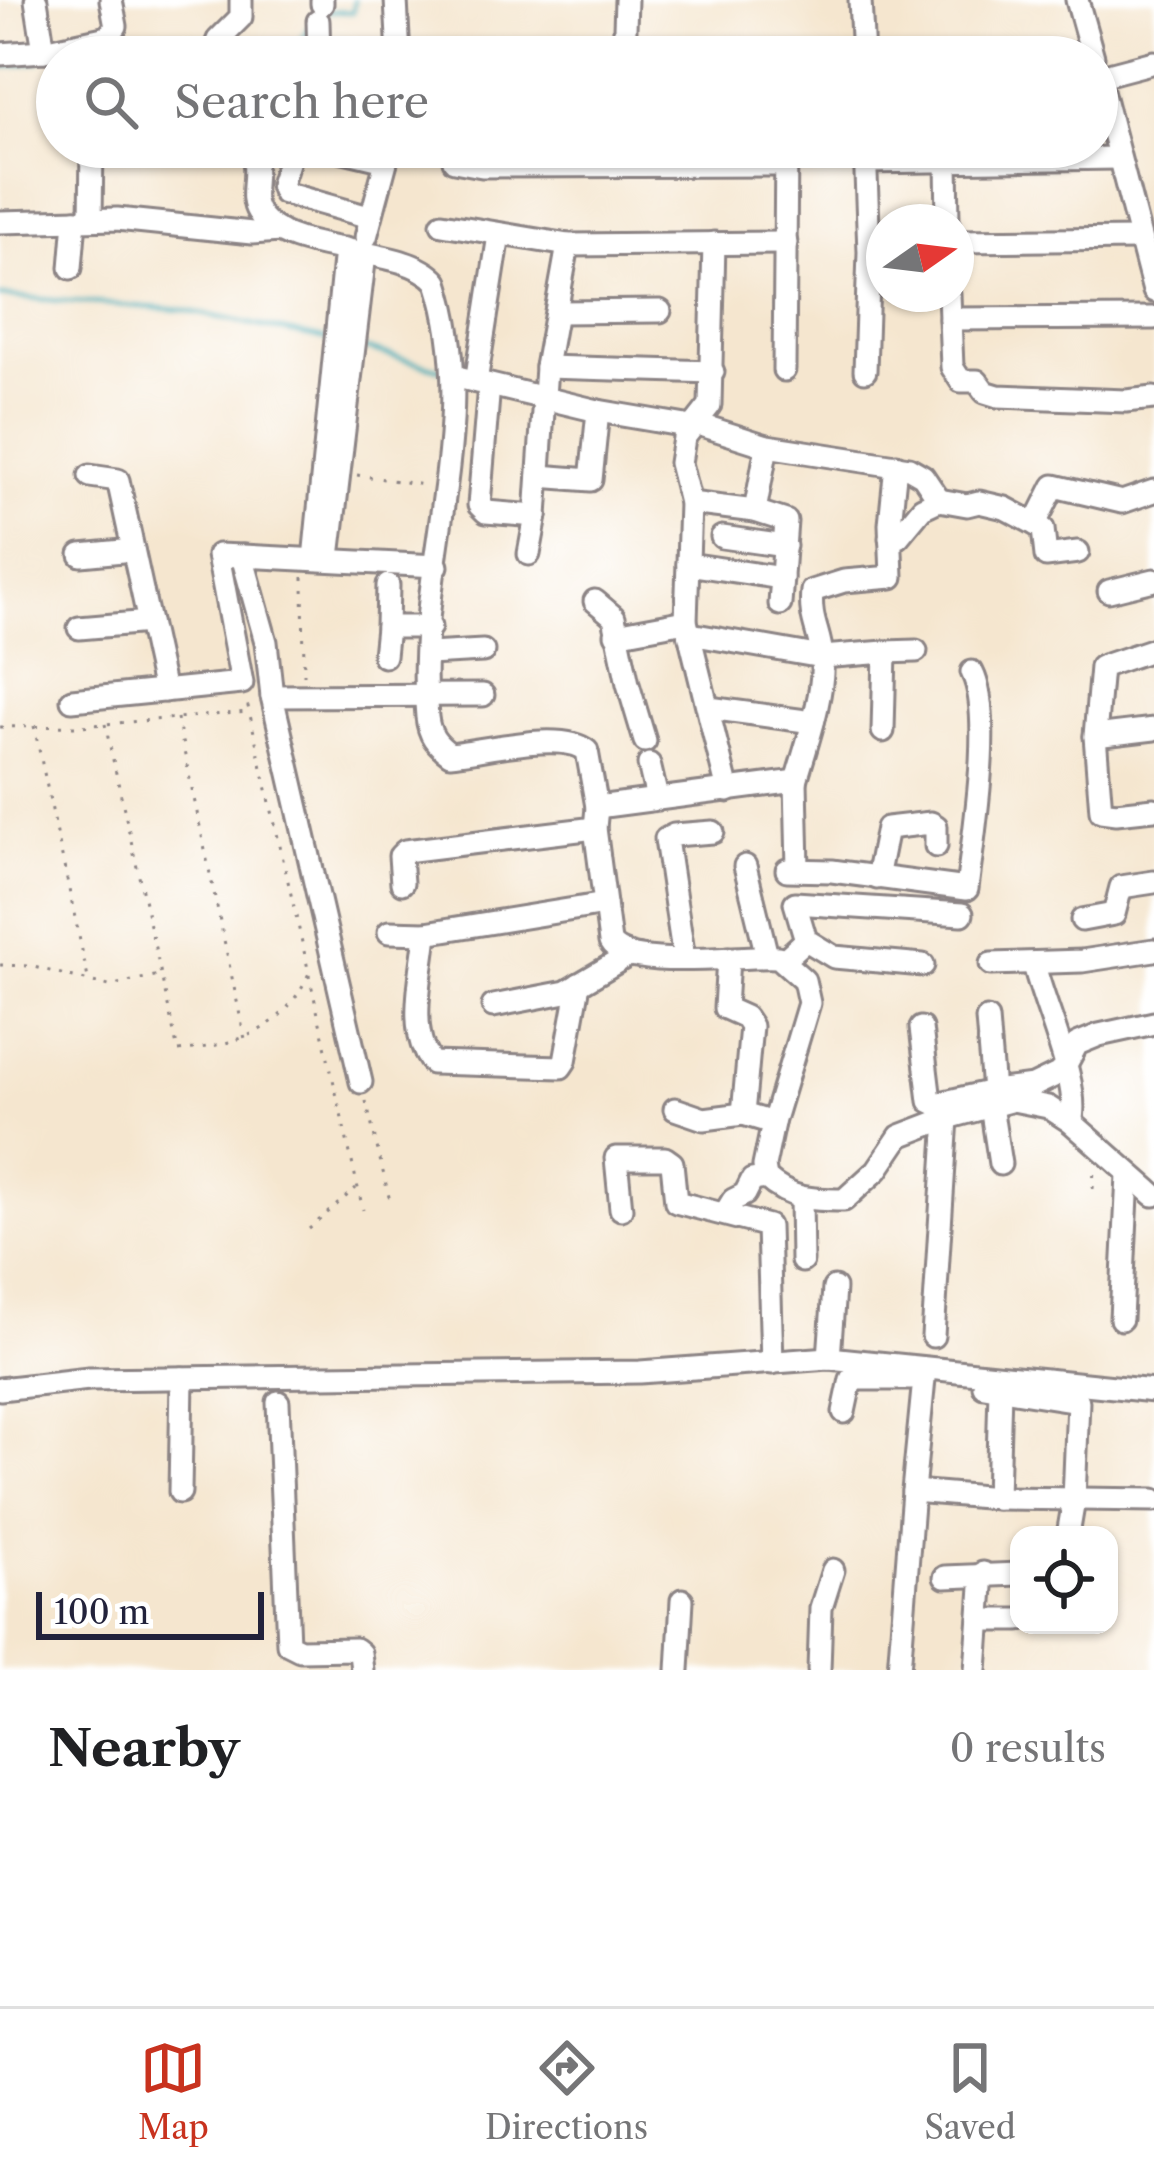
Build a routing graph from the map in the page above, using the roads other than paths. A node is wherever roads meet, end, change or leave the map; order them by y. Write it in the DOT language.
graph roads {
  1 [pos="36,0"];
  2 [pos="101,0"];
  3 [pos="111,0"];
  4 [pos="241,0"];
  5 [pos="396,0"];
  6 [pos="626,0"];
  7 [pos="860,0"];
  8 [pos="1077,0"];
  9 [pos="42,36"];
  10 [pos="108,36"];
  11 [pos="109,36"];
  12 [pos="225,36"];
  13 [pos="398,36"];
  14 [pos="625,36"];
  15 [pos="862,36"];
  16 [pos="1087,36"];
  17 [pos="36,52"];
  18 [pos="0,54"];
  19 [pos="1154,62"];
  20 [pos="1118,67"];
  21 [pos="1118,158"];
  22 [pos="89,168"];
  23 [pos="256,168"];
  24 [pos="286,168"];
  25 [pos="384,168"];
  26 [pos="786,168"];
  27 [pos="866,168"];
  28 [pos="947,168"];
  29 [pos="254,190"];
  30 [pos="284,193"];
  31 [pos="948,204"];
  32 [pos="83,220"];
  33 [pos="0,221"];
  34 [pos="442,224"];
  35 [pos="280,231"];
  36 [pos="499,235"];
  37 [pos="361,239"];
  38 [pos="1138,239"];
  39 [pos="974,241"];
  40 [pos="714,243"];
  41 [pos="786,243"];
  42 [pos="568,245"];
  43 [pos="71,268"];
  44 [pos="1154,290"];
  45 [pos="660,311"];
  46 [pos="558,312"];
  47 [pos="950,312"];
  48 [pos="1154,318"];
  49 [pos="950,319"];
  50 [pos="546,367"];
  51 [pos="784,370"];
  52 [pos="865,371"];
  53 [pos="453,372"];
  54 [pos="713,372"];
  55 [pos="480,379"];
  56 [pos="544,398"];
  57 [pos="1154,398"];
  58 [pos="598,412"];
  59 [pos="695,425"];
  60 [pos="766,446"];
  61 [pos="896,465"];
  62 [pos="90,476"];
  63 [pos="539,476"];
  64 [pos="1154,490"];
  65 [pos="939,500"];
  66 [pos="690,503"];
  67 [pos="755,512"];
  68 [pos="536,517"];
  69 [pos="1035,524"];
  70 [pos="722,537"];
  71 [pos="890,538"];
  72 [pos="785,546"];
  73 [pos="133,550"];
  74 [pos="1078,552"];
  75 [pos="529,554"];
  76 [pos="81,555"];
  77 [pos="242,556"];
  78 [pos="321,559"];
  79 [pos="688,564"];
  80 [pos="437,566"];
  81 [pos="782,578"];
  82 [pos="1154,580"];
  83 [pos="388,585"];
  84 [pos="1109,591"];
  85 [pos="595,602"];
  86 [pos="780,604"];
  87 [pos="149,622"];
  88 [pos="387,627"];
  89 [pos="430,627"];
  90 [pos="79,628"];
  91 [pos="688,628"];
  92 [pos="616,634"];
  93 [pos="1154,649"];
  94 [pos="484,651"];
  95 [pos="885,652"];
  96 [pos="916,652"];
  97 [pos="428,653"];
  98 [pos="384,656"];
  99 [pos="822,657"];
  100 [pos="972,672"];
  101 [pos="428,687"];
  102 [pos="164,691"];
  103 [pos="483,695"];
  104 [pos="272,696"];
  105 [pos="72,700"];
  106 [pos="709,708"];
  107 [pos="813,722"];
  108 [pos="1154,729"];
  109 [pos="883,730"];
  110 [pos="1095,736"];
  111 [pos="645,741"];
  112 [pos="650,764"];
  113 [pos="796,781"];
  114 [pos="728,790"];
  115 [pos="657,798"];
  116 [pos="1154,808"];
  117 [pos="596,817"];
  118 [pos="713,832"];
  119 [pos="936,846"];
  120 [pos="745,866"];
  121 [pos="878,878"];
  122 [pos="1154,882"];
  123 [pos="402,883"];
  124 [pos="605,904"];
  125 [pos="962,914"];
  126 [pos="1082,920"];
  127 [pos="388,932"];
  128 [pos="426,933"];
  129 [pos="806,940"];
  130 [pos="1154,950"];
  131 [pos="627,956"];
  132 [pos="728,958"];
  133 [pos="776,958"];
  134 [pos="684,959"];
  135 [pos="992,964"];
  136 [pos="1034,964"];
  137 [pos="923,965"];
  138 [pos="579,984"];
  139 [pos="493,1006"];
  140 [pos="987,1019"];
  141 [pos="1154,1022"];
  142 [pos="921,1028"];
  143 [pos="1064,1065"];
  144 [pos="361,1082"];
  145 [pos="992,1098"];
  146 [pos="675,1109"];
  147 [pos="743,1114"];
  148 [pos="947,1118"];
  149 [pos="1071,1122"];
  150 [pos="773,1123"];
  151 [pos="1000,1165"];
  152 [pos="1128,1175"];
  153 [pos="766,1178"];
  154 [pos="1154,1195"];
  155 [pos="801,1199"];
  156 [pos="621,1209"];
  157 [pos="725,1213"];
  158 [pos="802,1261"];
  159 [pos="834,1288"];
  160 [pos="1121,1318"];
  161 [pos="933,1336"];
  162 [pos="829,1358"];
  163 [pos="772,1363"];
  164 [pos="182,1378"];
  165 [pos="923,1379"];
  166 [pos="1000,1388"];
  167 [pos="0,1389"];
  168 [pos="1154,1391"];
  169 [pos="278,1402"];
  170 [pos="844,1412"];
  171 [pos="913,1491"];
  172 [pos="181,1492"];
  173 [pos="997,1498"];
  174 [pos="1074,1500"];
  175 [pos="1154,1500"];
  176 [pos="1070,1526"];
  177 [pos="832,1570"];
  178 [pos="983,1573"];
  179 [pos="1010,1574"];
  180 [pos="945,1577"];
  181 [pos="682,1600"];
  182 [pos="980,1619"];
  183 [pos="1010,1620"];
  184 [pos="362,1670"];
  185 [pos="678,1670"];
  186 [pos="819,1670"];
  187 [pos="899,1670"];
  188 [pos="976,1670"];
  1 -- 9 [label="street"];
  2 -- 10 [label="street"];
  3 -- 11 [label="street"];
  4 -- 12 [label="street"];
  5 -- 13 [label="street"];
  6 -- 14 [label="street"];
  7 -- 15 [label="street"];
  8 -- 16 [label="street"];
  17 -- 18 [label="street"];
  19 -- 20 [label="street"];
  21 -- 38 [label="street"];
  22 -- 32 [label="street"];
  23 -- 29 [label="street"];
  24 -- 30 [label="street"];
  25 -- 37 [label="street"];
  26 -- 41 [label="street"];
  27 -- 52 [label="street"];
  28 -- 31 [label="street"];
  29 -- 30 [label="street"];
  29 -- 35 [label="street"];
  30 -- 37 [label="street"];
  32 -- 33 [label="street"];
  32 -- 35 [label="street"];
  32 -- 43 [label="street"];
  34 -- 36 [label="street"];
  35 -- 37 [label="street"];
  36 -- 42 [label="street"];
  36 -- 55 [label="street"];
  37 -- 53 [label="street"];
  37 -- 78 [label="street"];
  37 -- 78 [label="street"];
  38 -- 39 [label="street"];
  38 -- 44 [label="street"];
  40 -- 41 [label="street"];
  40 -- 42 [label="street"];
  40 -- 54 [label="street"];
  41 -- 51 [label="street"];
  42 -- 46 [label="street"];
  45 -- 46 [label="street"];
  46 -- 50 [label="street"];
  47 -- 49 [label="street"];
  48 -- 49 [label="street"];
  49 -- 57 [label="street"];
  50 -- 54 [label="street"];
  50 -- 56 [label="street"];
  53 -- 55 [label="street"];
  53 -- 80 [label="street"];
  54 -- 59 [label="street"];
  55 -- 56 [label="street"];
  55 -- 68 [label="street"];
  56 -- 58 [label="street"];
  56 -- 63 [label="street"];
  58 -- 59 [label="street"];
  58 -- 63 [label="street"];
  59 -- 60 [label="street"];
  59 -- 66 [label="street"];
  60 -- 61 [label="street"];
  60 -- 67 [label="street"];
  61 -- 65 [label="street"];
  61 -- 71 [label="street"];
  62 -- 73 [label="street"];
  63 -- 68 [label="street"];
  64 -- 69 [label="street"];
  65 -- 69 [label="street"];
  65 -- 71 [label="street"];
  66 -- 67 [label="street"];
  66 -- 79 [label="street"];
  67 -- 72 [label="street"];
  68 -- 75 [label="street"];
  69 -- 74 [label="street"];
  70 -- 72 [label="street"];
  71 -- 99 [label="street"];
  72 -- 81 [label="street"];
  73 -- 76 [label="street"];
  73 -- 87 [label="street"];
  77 -- 78 [label="street"];
  77 -- 102 [label="street"];
  77 -- 104 [label="street"];
  78 -- 80 [label="street"];
  79 -- 81 [label="street"];
  79 -- 91 [label="street"];
  80 -- 89 [label="street"];
  81 -- 86 [label="street"];
  82 -- 84 [label="street"];
  83 -- 88 [label="street"];
  85 -- 92 [label="street"];
  87 -- 90 [label="street"];
  87 -- 102 [label="street"];
  88 -- 89 [label="street"];
  88 -- 98 [label="street"];
  89 -- 97 [label="street"];
  91 -- 92 [label="street"];
  91 -- 99 [label="street"];
  91 -- 106 [label="street"];
  92 -- 111 [label="street"];
  93 -- 110 [label="street"];
  94 -- 97 [label="street"];
  95 -- 96 [label="street"];
  95 -- 99 [label="street"];
  95 -- 109 [label="street"];
  97 -- 101 [label="street"];
  99 -- 107 [label="street"];
  100 -- 121 [label="street"];
  101 -- 103 [label="street"];
  101 -- 104 [label="street"];
  101 -- 117 [label="street"];
  102 -- 105 [label="street"];
  104 -- 144 [label="street"];
  106 -- 107 [label="street"];
  106 -- 114 [label="street"];
  107 -- 113 [label="street"];
  108 -- 110 [label="street"];
  110 -- 116 [label="street"];
  112 -- 115 [label="street"];
  113 -- 114 [label="street"];
  113 -- 121 [label="street"];
  114 -- 115 [label="street"];
  115 -- 117 [label="street"];
  117 -- 123 [label="street"];
  117 -- 124 [label="street"];
  118 -- 134 [label="street"];
  119 -- 121 [label="street"];
  120 -- 133 [label="street"];
  122 -- 126 [label="street"];
  124 -- 128 [label="street"];
  124 -- 131 [label="street"];
  125 -- 129 [label="street"];
  127 -- 128 [label="street"];
  128 -- 138 [label="street"];
  129 -- 133 [label="street"];
  129 -- 137 [label="street"];
  130 -- 136 [label="street"];
  131 -- 134 [label="street"];
  131 -- 138 [label="street"];
  132 -- 133 [label="street"];
  132 -- 134 [label="street"];
  132 -- 147 [label="street"];
  133 -- 150 [label="street"];
  135 -- 136 [label="street"];
  136 -- 143 [label="street"];
  138 -- 139 [label="street"];
  140 -- 145 [label="street"];
  141 -- 143 [label="street"];
  142 -- 145 [label="street"];
  143 -- 145 [label="street"];
  143 -- 149 [label="street"];
  145 -- 148 [label="street"];
  145 -- 149 [label="street"];
  145 -- 151 [label="street"];
  146 -- 147 [label="street"];
  147 -- 150 [label="street"];
  148 -- 155 [label="street"];
  148 -- 161 [label="street"];
  149 -- 152 [label="street"];
  150 -- 153 [label="street"];
  152 -- 154 [label="street"];
  152 -- 160 [label="street"];
  153 -- 155 [label="street"];
  153 -- 157 [label="street"];
  155 -- 158 [label="street"];
  156 -- 157 [label="street"];
  157 -- 163 [label="street"];
  159 -- 162 [label="street"];
  162 -- 163 [label="street"];
  162 -- 168 [label="street"];
  163 -- 164 [label="street"];
  164 -- 167 [label="street"];
  164 -- 172 [label="street"];
  165 -- 166 [label="street"];
  165 -- 170 [label="street"];
  165 -- 171 [label="street"];
  166 -- 173 [label="street"];
  166 -- 174 [label="street"];
  169 -- 184 [label="street"];
  171 -- 173 [label="street"];
  171 -- 187 [label="street"];
  173 -- 174 [label="street"];
  174 -- 175 [label="street"];
  174 -- 176 [label="street"];
  177 -- 186 [label="street"];
  178 -- 179 [label="street"];
  178 -- 180 [label="street"];
  178 -- 182 [label="street"];
  181 -- 185 [label="street"];
  182 -- 183 [label="street"];
  182 -- 188 [label="street"];
}
